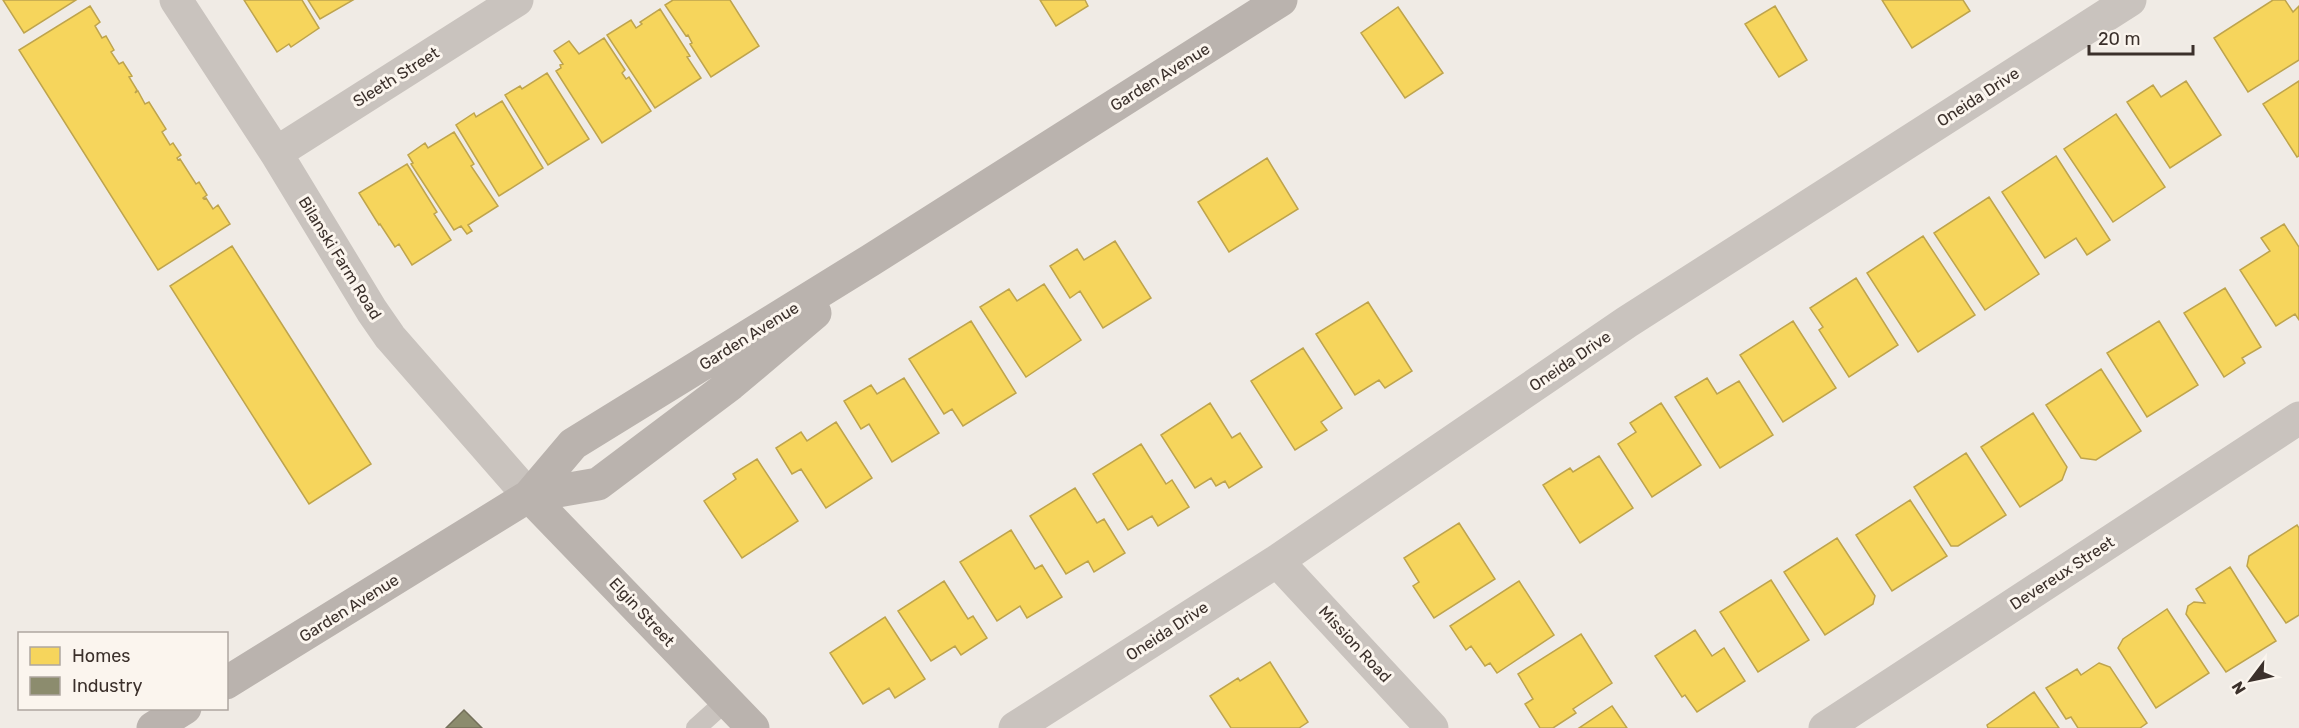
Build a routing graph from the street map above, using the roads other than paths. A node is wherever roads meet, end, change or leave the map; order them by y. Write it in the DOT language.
graph roads {
  1 [pos="176,0"];
  2 [pos="517,0"];
  3 [pos="1281,0"];
  4 [pos="2130,0"];
  5 [pos="276,153"];
  6 [pos="871,261"];
  7 [pos="2299,418"];
  8 [pos="529,496"];
  9 [pos="1277,561"];
  10 [pos="228,682"];
  11 [pos="726,701"];
  12 [pos="182,710"];
  13 [pos="153,728"];
  14 [pos="696,728"];
  15 [pos="753,728"];
  16 [pos="1015,728"];
  17 [pos="1432,728"];
  18 [pos="1825,728"];
  1 -- 5 [label="street, Bilanski Farm Road"];
  2 -- 5 [label="street, Sleeth Street"];
  3 -- 6 [label="street, Garden Avenue"];
  4 -- 9 [label="street, Oneida Drive"];
  5 -- 8 [label="street, Bilanski Farm Road"];
  6 -- 8 [label="street, Garden Avenue"];
  6 -- 8 [label="street"];
  7 -- 18 [label="street, Devereux Street"];
  8 -- 10 [label="street, Garden Avenue"];
  8 -- 11 [label="street, Elgin Street"];
  9 -- 16 [label="street, Oneida Drive"];
  9 -- 17 [label="street, Mission Road"];
  11 -- 14 [label="lane"];
  11 -- 15 [label="street, Elgin Street"];
  12 -- 13 [label="street"];
}
